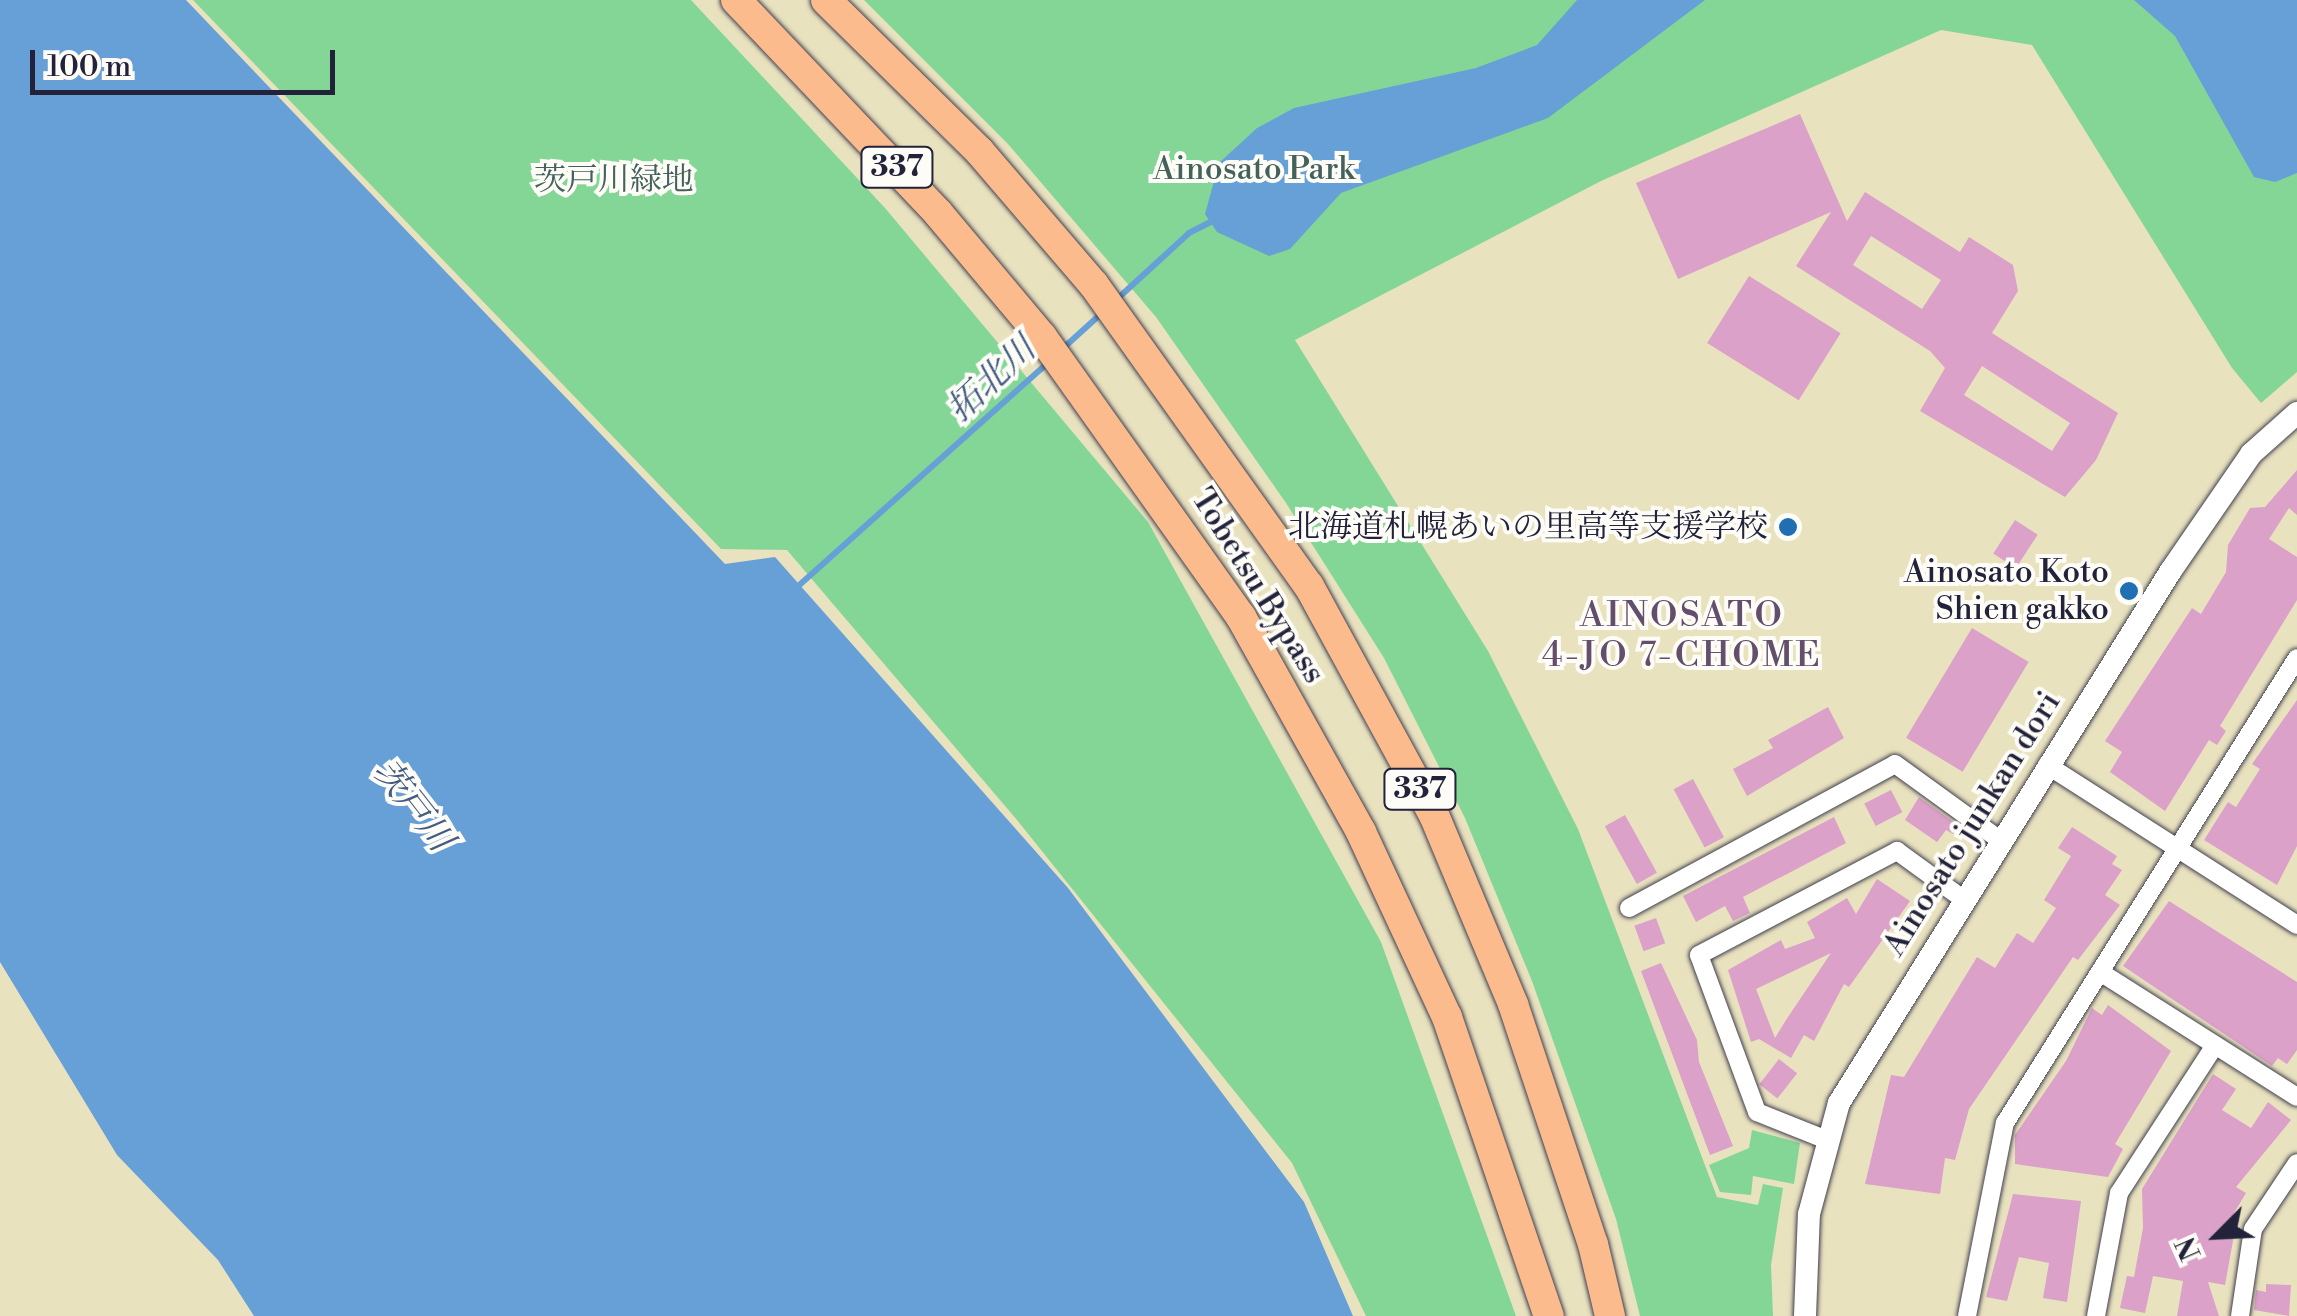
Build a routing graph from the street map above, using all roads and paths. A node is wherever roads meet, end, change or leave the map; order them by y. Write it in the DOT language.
graph roads {
  1 [pos="736,0"];
  2 [pos="826,0"];
  3 [pos="2297,413"];
  4 [pos="2297,658"];
  5 [pos="2047,765"];
  6 [pos="2000,840"];
  7 [pos="2178,849"];
  8 [pos="1963,899"];
  9 [pos="1628,908"];
  10 [pos="2295,918"];
  11 [pos="2100,972"];
  12 [pos="2215,1045"];
  13 [pos="2297,1098"];
  14 [pos="1827,1140"];
  15 [pos="2297,1163"];
  16 [pos="1549,1316"];
  17 [pos="1610,1316"];
  18 [pos="1805,1316"];
  19 [pos="1967,1316"];
  20 [pos="2096,1316"];
  21 [pos="2240,1316"];
  1 -- 16 [label="highway, Tobetsu Bypass / 337"];
  2 -- 17 [label="highway, Tobetsu Bypass / 337"];
  3 -- 5 [label="street, Ainosato junkan dori"];
  4 -- 7 [label="street"];
  5 -- 6 [label="street, Ainosato junkan dori"];
  5 -- 7 [label="street"];
  6 -- 8 [label="street, Ainosato junkan dori"];
  6 -- 9 [label="street"];
  7 -- 10 [label="street"];
  7 -- 11 [label="street"];
  8 -- 14 [label="street, Ainosato junkan dori"];
  8 -- 14 [label="street"];
  11 -- 12 [label="street"];
  11 -- 19 [label="street"];
  12 -- 13 [label="street"];
  12 -- 20 [label="street"];
  14 -- 18 [label="street, Ainosato junkan dori"];
  15 -- 21 [label="street"];
}
